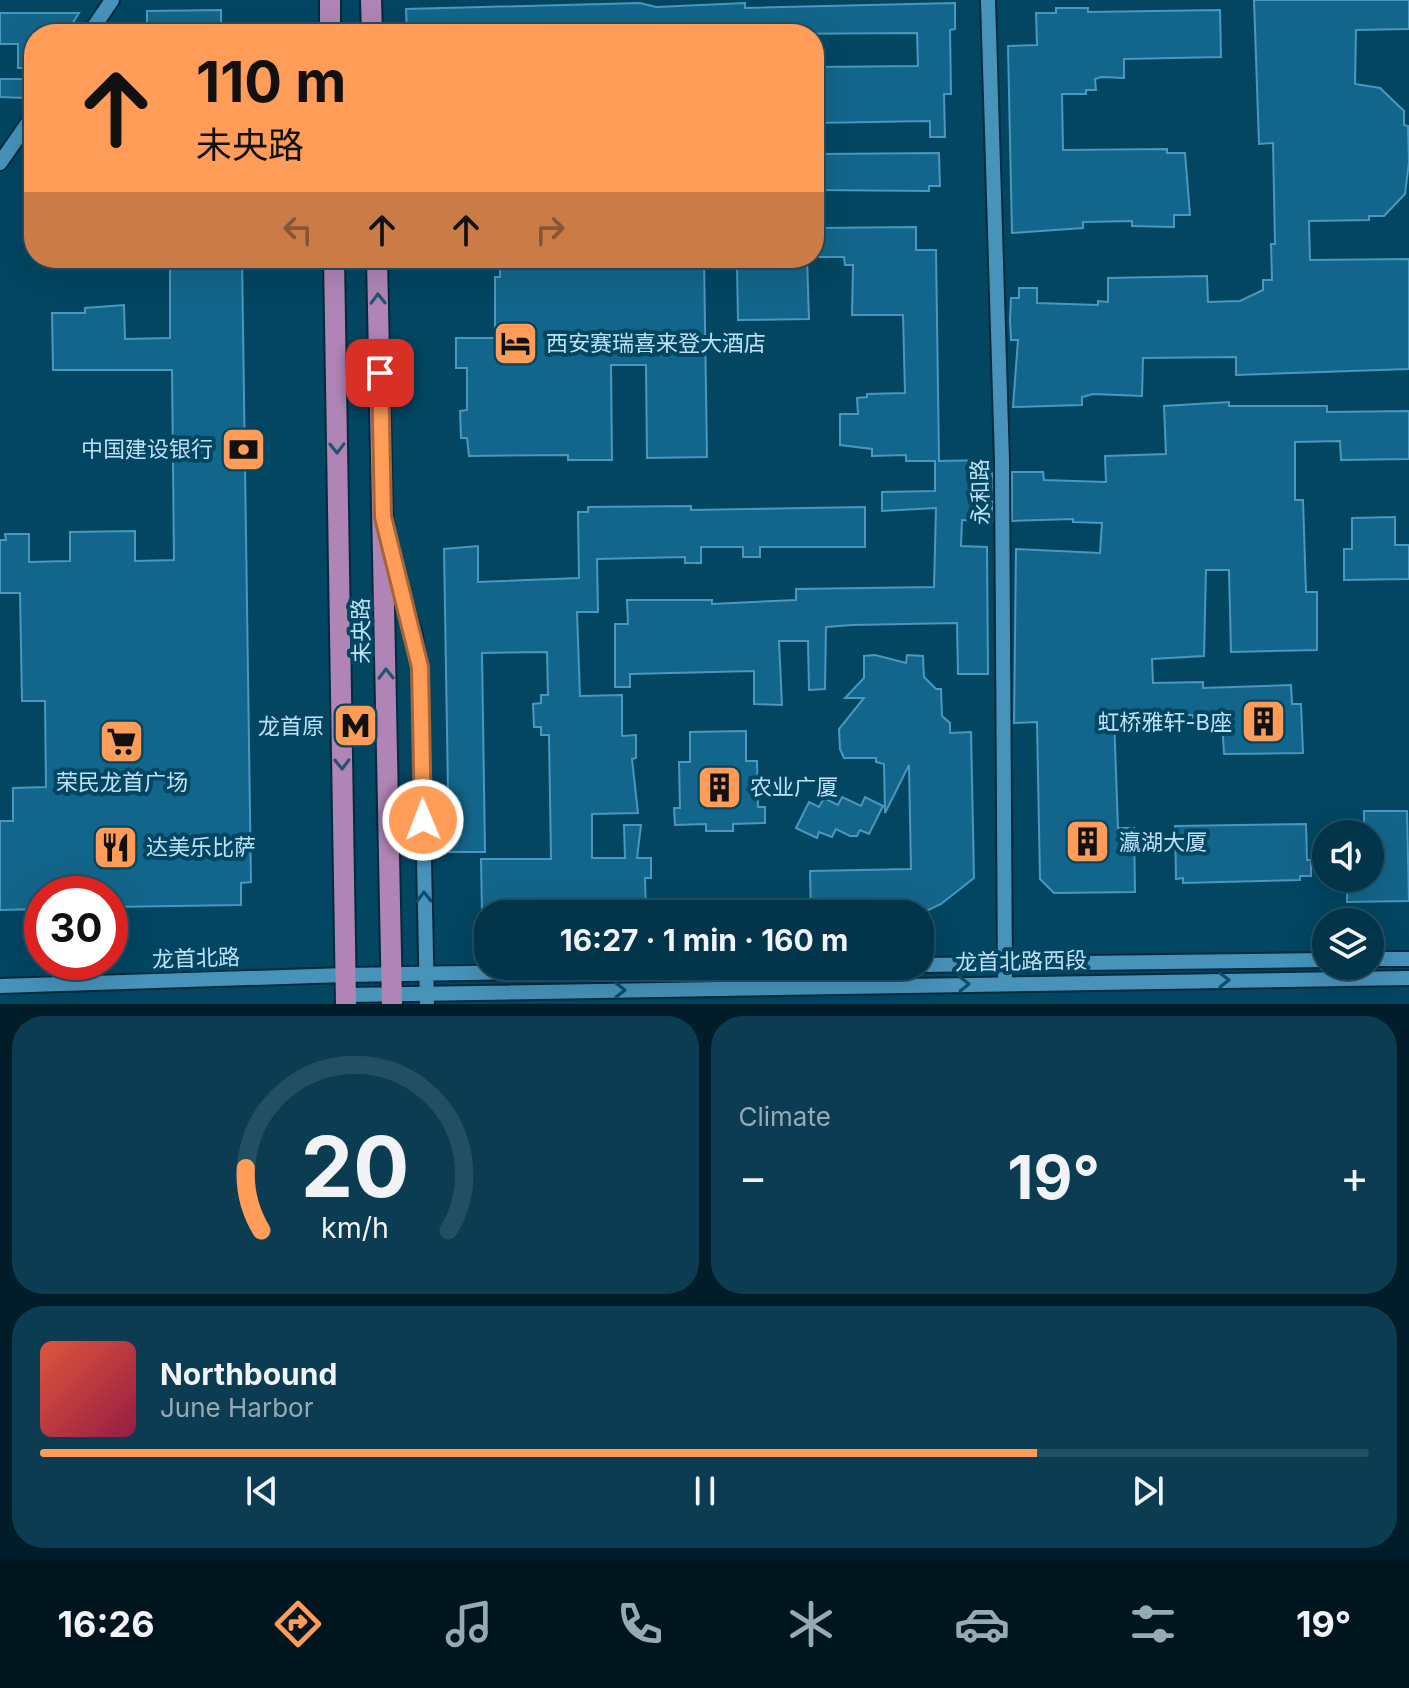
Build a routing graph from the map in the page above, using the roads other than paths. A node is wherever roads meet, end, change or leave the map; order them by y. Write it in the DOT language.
graph roads {
  1 [pos="112,0"];
  2 [pos="330,0"];
  3 [pos="371,0"];
  4 [pos="988,0"];
  5 [pos="96,24"];
  6 [pos="330,24"];
  7 [pos="372,24"];
  8 [pos="24,128"];
  9 [pos="0,163"];
  10 [pos="334,268"];
  11 [pos="377,268"];
  12 [pos="383,517"];
  13 [pos="1384,959"];
  14 [pos="1409,959"];
  15 [pos="1312,960"];
  16 [pos="1005,964"];
  17 [pos="934,965"];
  18 [pos="474,974"];
  19 [pos="426,975"];
  20 [pos="1409,978"];
  21 [pos="1005,984"];
  22 [pos="0,986"];
  23 [pos="346,991"];
  24 [pos="392,991"];
  25 [pos="427,999"];
  1 -- 5 [label="street"];
  2 -- 6 [label="main road"];
  3 -- 7 [label="main road"];
  4 -- 16 [label="street, 永和路"];
  8 -- 9 [label="street"];
  10 -- 23 [label="main road, 未央路, one-way"];
  12 -- 11 [label="main road, 未央路, one-way"];
  19 -- 12 [label="street, one-way"];
  24 -- 12 [label="main road, 未央路, one-way"];
  13 -- 14 [label="street"];
  15 -- 16 [label="street, 龙首北路西段"];
  16 -- 17 [label="street, 龙首北路西段"];
  16 -- 21 [label="street, 永和路"];
  18 -- 19 [label="street, 龙首北路西段"];
  19 -- 24 [label="street, 龙首北路西段"];
  19 -- 25 [label="street"];
  21 -- 20 [label="street, 龙首北路西段, one-way"];
  25 -- 21 [label="street, 龙首北路西段, one-way"];
  22 -- 23 [label="street, 龙首北路"];
  23 -- 24 [label="street, 龙首北路西段"];
  24 -- 25 [label="street, 龙首北路西段"];
}
